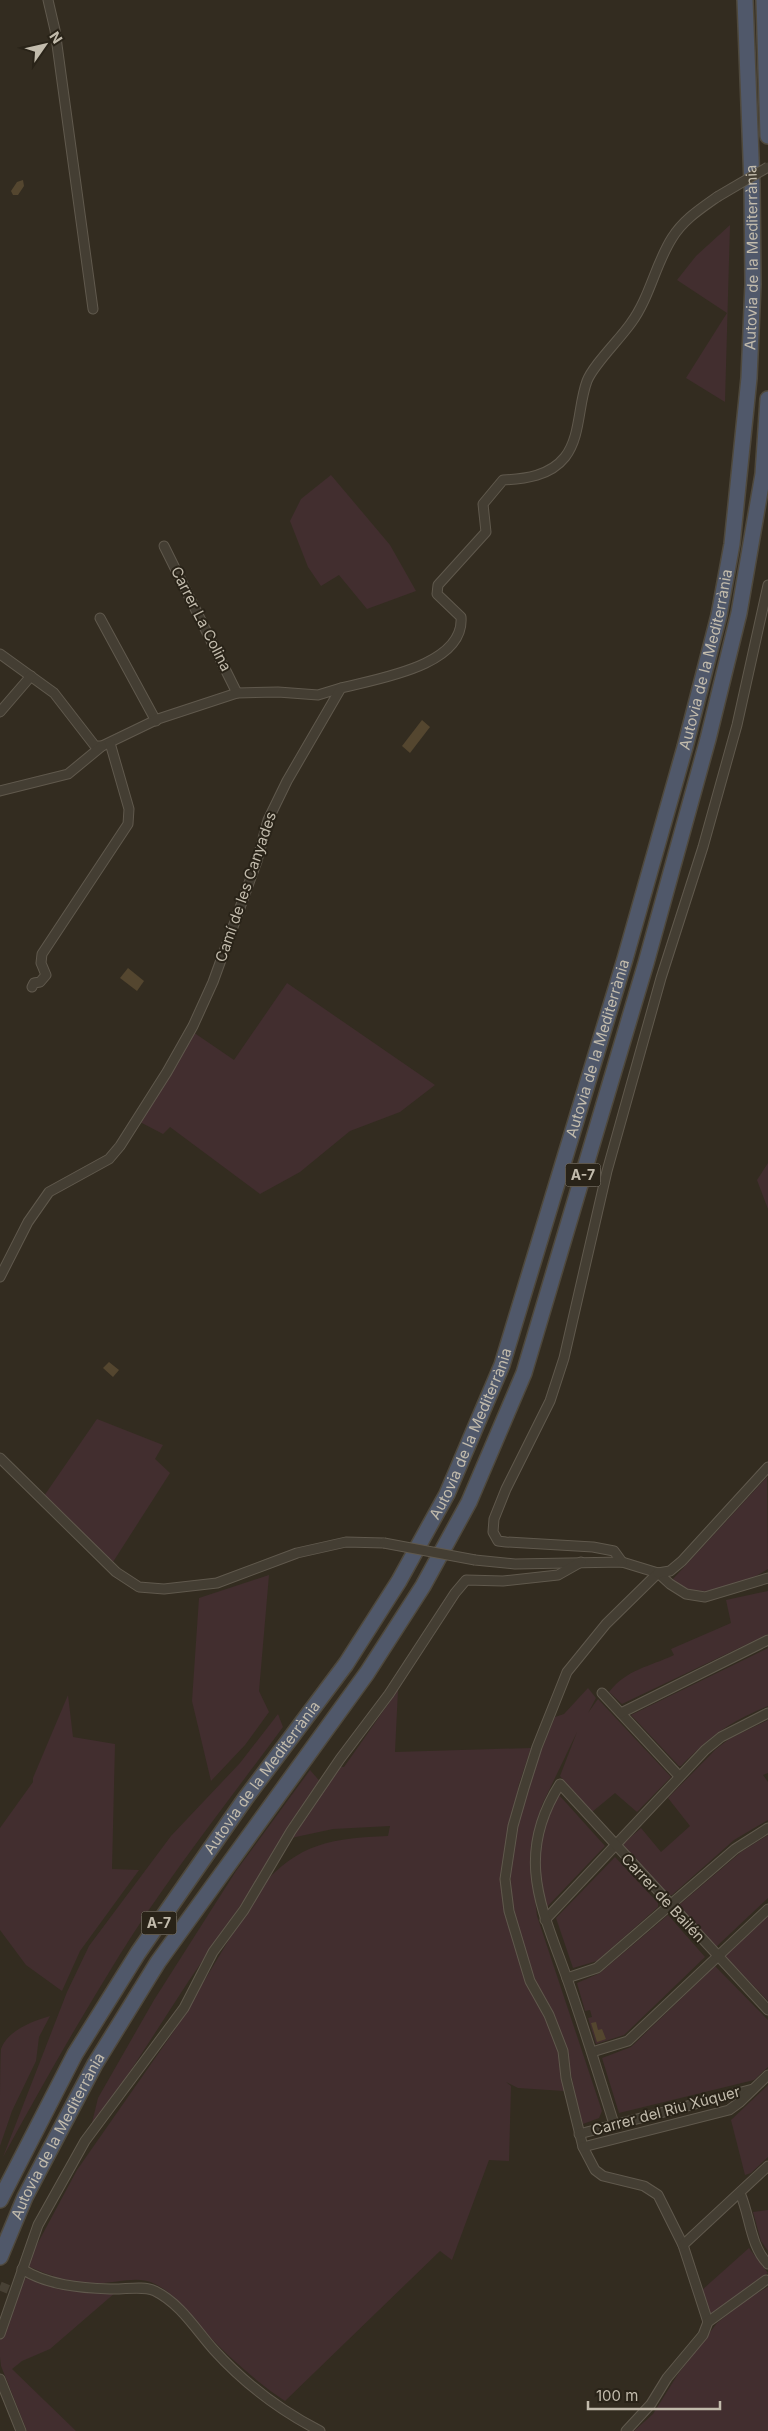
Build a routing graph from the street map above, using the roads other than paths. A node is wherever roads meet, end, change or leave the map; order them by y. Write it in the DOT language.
graph roads {
  1 [pos="48,0"];
  2 [pos="736,0"];
  3 [pos="745,0"];
  4 [pos="764,0"];
  5 [pos="767,48"];
  6 [pos="748,55"];
  7 [pos="768,136"];
  8 [pos="768,167"];
  9 [pos="93,309"];
  10 [pos="768,399"];
  11 [pos="164,546"];
  12 [pos="768,585"];
  13 [pos="100,618"];
  14 [pos="0,654"];
  15 [pos="31,676"];
  16 [pos="341,688"];
  17 [pos="237,693"];
  18 [pos="0,712"];
  19 [pos="156,720"];
  20 [pos="106,745"];
  21 [pos="0,791"];
  22 [pos="32,987"];
  23 [pos="0,1277"];
  24 [pos="0,1458"];
  25 [pos="766,1470"];
  26 [pos="582,1562"];
  27 [pos="622,1562"];
  28 [pos="658,1573"];
  29 [pos="768,1578"];
  30 [pos="768,1640"];
  31 [pos="602,1693"];
  32 [pos="621,1713"];
  33 [pos="768,1713"];
  34 [pos="679,1776"];
  35 [pos="768,1828"];
  36 [pos="615,1845"];
  37 [pos="669,1906"];
  38 [pos="768,1909"];
  39 [pos="545,1920"];
  40 [pos="716,1956"];
  41 [pos="567,1978"];
  42 [pos="768,2010"];
  43 [pos="592,2052"];
  44 [pos="768,2074"];
  45 [pos="753,2088"];
  46 [pos="614,2124"];
  47 [pos="579,2134"];
  48 [pos="583,2147"];
  49 [pos="768,2166"];
  50 [pos="740,2193"];
  51 [pos="0,2200"];
  52 [pos="683,2245"];
  53 [pos="0,2257"];
  54 [pos="768,2264"];
  55 [pos="22,2269"];
  56 [pos="766,2280"];
  57 [pos="708,2322"];
  58 [pos="0,2334"];
  59 [pos="0,2379"];
  60 [pos="22,2431"];
  61 [pos="320,2431"];
  62 [pos="626,2431"];
  1 -- 9 [label="street"];
  2 -- 6 [label="highway"];
  3 -- 6 [label="highway, Autovia de la Mediterrània / A-7"];
  4 -- 5 [label="highway"];
  5 -- 7 [label="highway"];
  6 -- 51 [label="highway, Autovia de la Mediterrània / A-7"];
  8 -- 16 [label="street, bridge"];
  10 -- 53 [label="highway, Autovia de la Mediterrània / A-7"];
  11 -- 17 [label="street, Carrer La Colina"];
  12 -- 27 [label="street"];
  13 -- 19 [label="street"];
  14 -- 15 [label="street"];
  15 -- 18 [label="street"];
  15 -- 20 [label="street"];
  16 -- 17 [label="street"];
  16 -- 23 [label="street, Camí de les Canyades"];
  17 -- 19 [label="street"];
  19 -- 20 [label="street"];
  20 -- 21 [label="street"];
  20 -- 22 [label="street"];
  24 -- 26 [label="street, bridge"];
  25 -- 28 [label="street"];
  26 -- 27 [label="street"];
  26 -- 55 [label="street"];
  27 -- 28 [label="street"];
  28 -- 29 [label="street"];
  28 -- 47 [label="street"];
  30 -- 32 [label="street"];
  31 -- 32 [label="street"];
  32 -- 34 [label="street"];
  33 -- 34 [label="street"];
  34 -- 36 [label="street"];
  35 -- 37 [label="street"];
  36 -- 37 [label="street, Carrer de Bailén"];
  36 -- 39 [label="street"];
  36 -- 39 [label="street, Carrer de Bailén"];
  37 -- 40 [label="street, Carrer de Bailén"];
  37 -- 41 [label="street"];
  38 -- 40 [label="street"];
  39 -- 41 [label="street"];
  40 -- 42 [label="street, Carrer de Bailén"];
  40 -- 43 [label="street"];
  41 -- 43 [label="street"];
  43 -- 46 [label="street"];
  44 -- 45 [label="street, Carrer del Riu Xúquer"];
  45 -- 46 [label="street, Carrer del Riu Xúquer"];
  45 -- 48 [label="street, Carrer del Riu Xúquer"];
  46 -- 47 [label="street, Carrer del Riu Xúquer"];
  47 -- 48 [label="street"];
  48 -- 52 [label="street"];
  49 -- 50 [label="street"];
  50 -- 52 [label="street"];
  50 -- 54 [label="street"];
  52 -- 57 [label="street"];
  55 -- 58 [label="street"];
  55 -- 61 [label="street"];
  56 -- 57 [label="street"];
  57 -- 62 [label="street"];
  59 -- 60 [label="street"];
}
